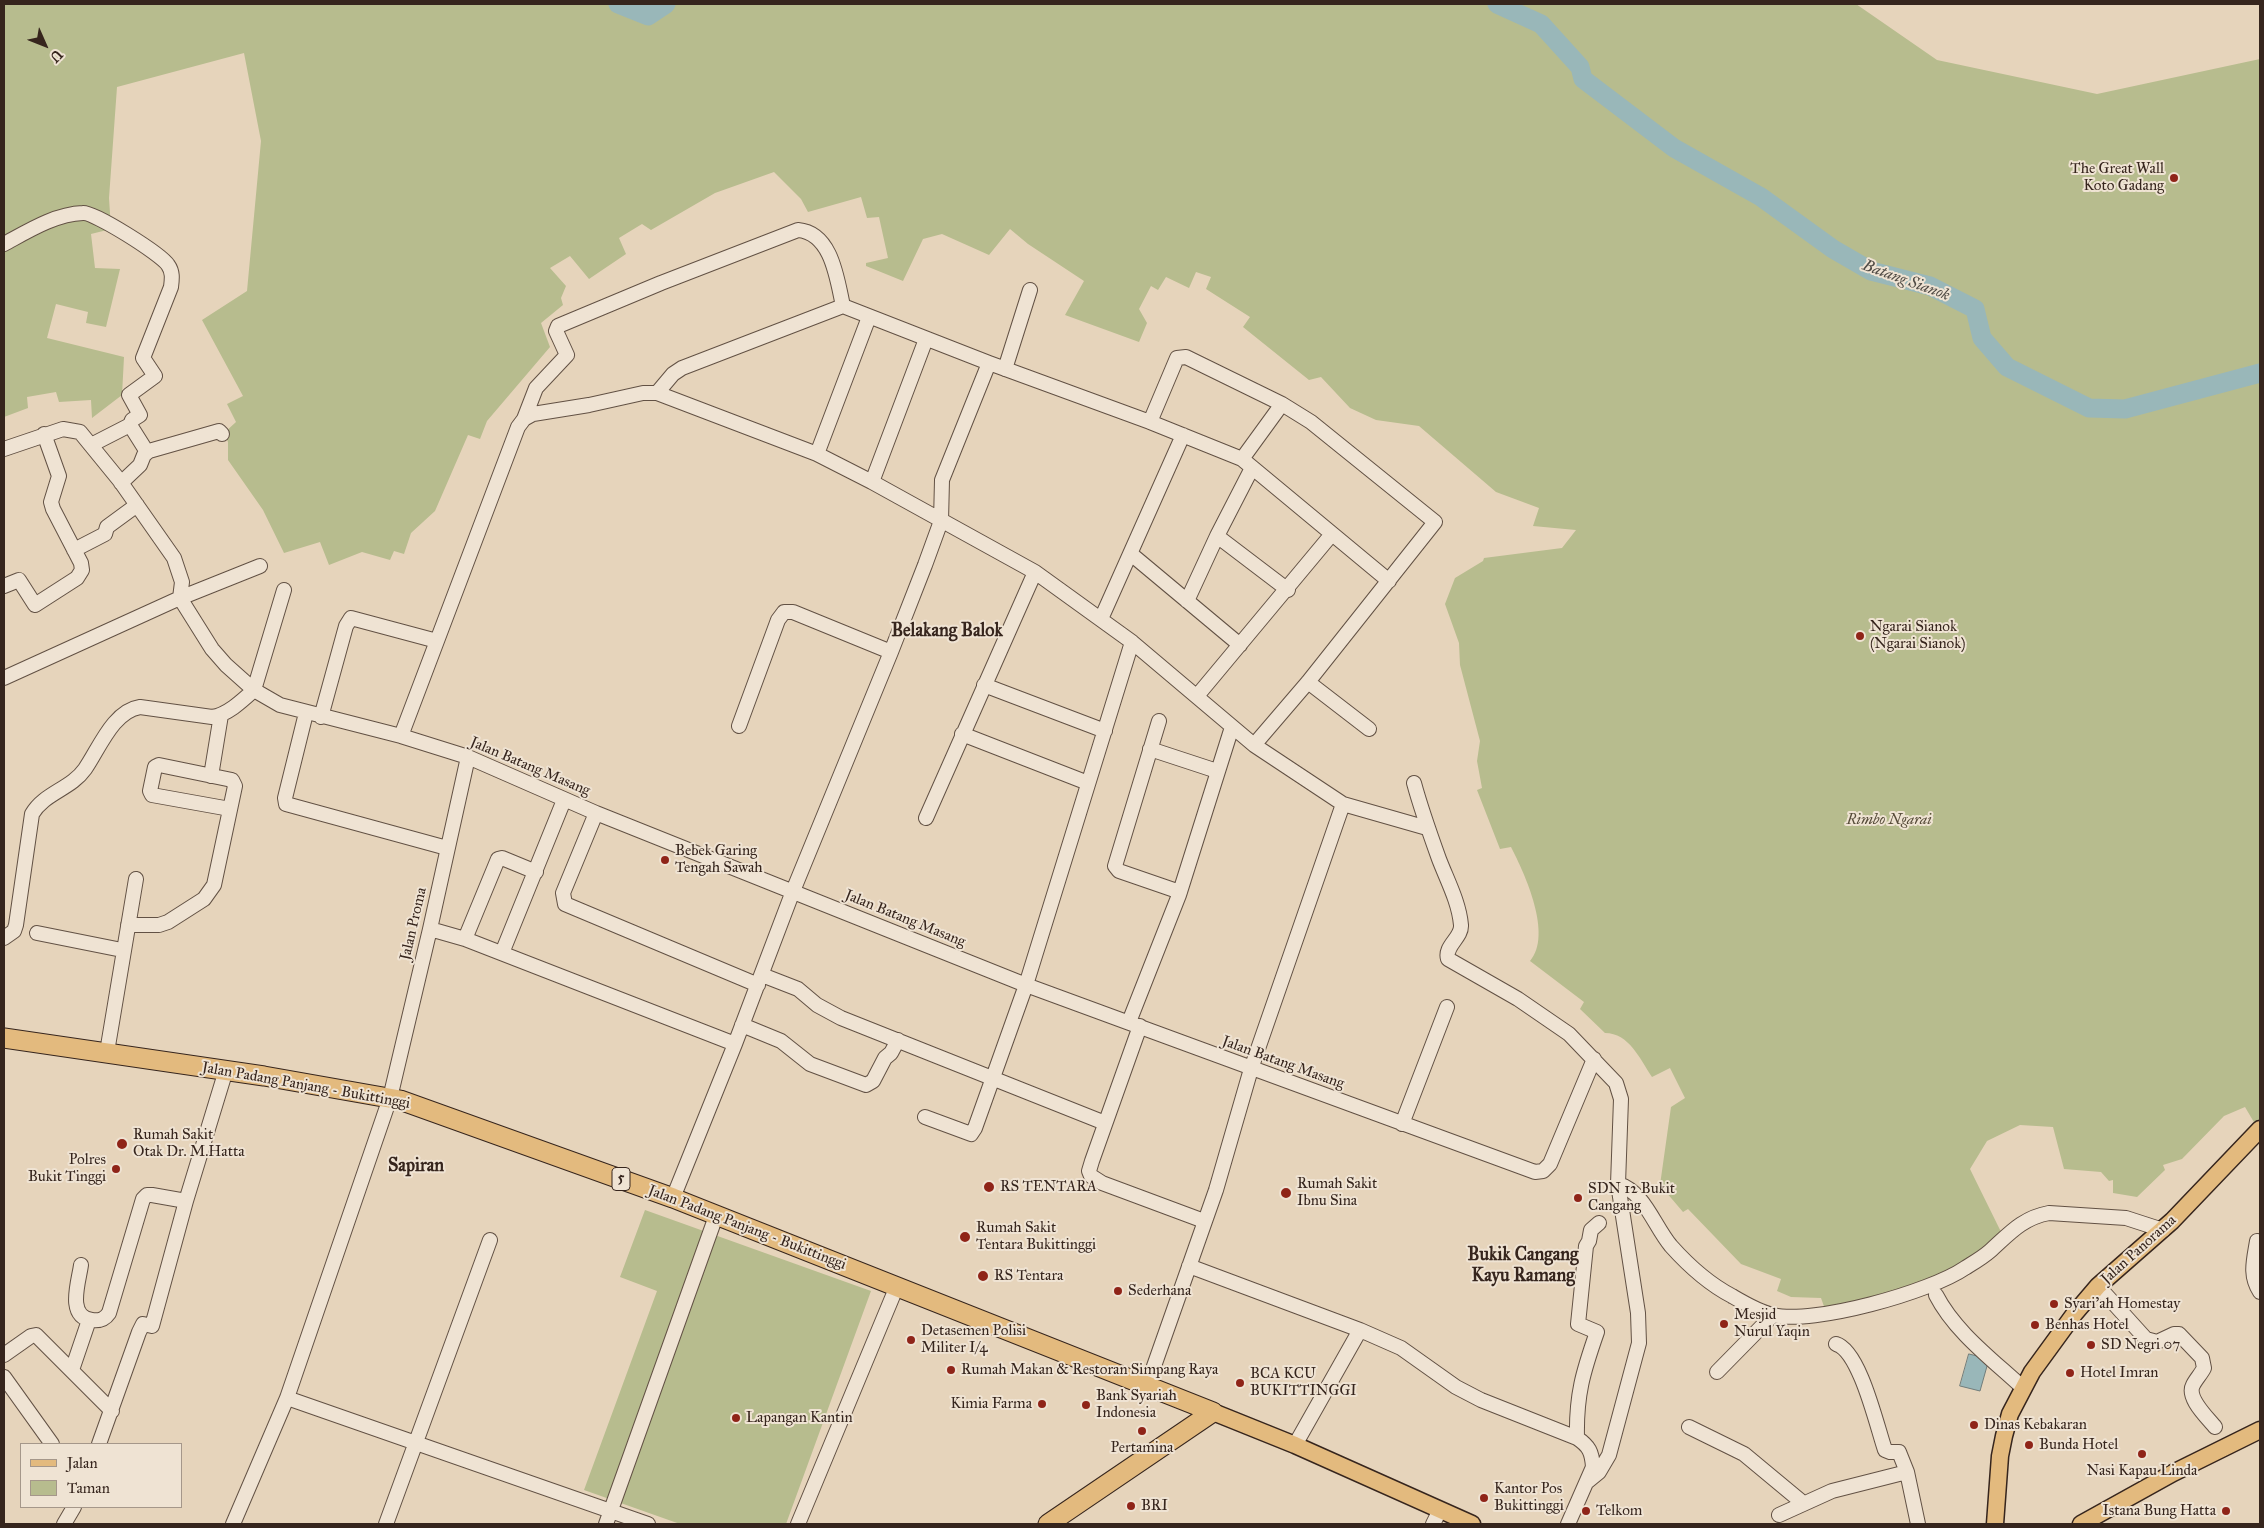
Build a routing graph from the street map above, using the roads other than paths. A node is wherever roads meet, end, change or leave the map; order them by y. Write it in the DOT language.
graph roads {
  1 [pos="4,244"];
  2 [pos="1030,290"];
  3 [pos="843,306"];
  4 [pos="869,317"];
  5 [pos="926,339"];
  6 [pos="989,363"];
  7 [pos="1005,369"];
  8 [pos="657,393"];
  9 [pos="1282,404"];
  10 [pos="524,420"];
  11 [pos="1150,422"];
  12 [pos="130,424"];
  13 [pos="44,434"];
  14 [pos="222,434"];
  15 [pos="1183,436"];
  16 [pos="92,445"];
  17 [pos="4,449"];
  18 [pos="146,452"];
  19 [pos="817,454"];
  20 [pos="1247,464"];
  21 [pos="872,482"];
  22 [pos="121,483"];
  23 [pos="137,505"];
  24 [pos="941,521"];
  25 [pos="1332,534"];
  26 [pos="1217,536"];
  27 [pos="74,550"];
  28 [pos="1131,554"];
  29 [pos="260,566"];
  30 [pos="1035,572"];
  31 [pos="1389,581"];
  32 [pos="4,586"];
  33 [pos="284,590"];
  34 [pos="1288,590"];
  35 [pos="180,598"];
  36 [pos="1188,601"];
  37 [pos="1101,619"];
  38 [pos="437,641"];
  39 [pos="1132,642"];
  40 [pos="1240,645"];
  41 [pos="891,652"];
  42 [pos="4,678"];
  43 [pos="1308,682"];
  44 [pos="984,685"];
  45 [pos="254,690"];
  46 [pos="1198,696"];
  47 [pos="306,713"];
  48 [pos="221,715"];
  49 [pos="321,717"];
  50 [pos="1159,721"];
  51 [pos="738,726"];
  52 [pos="1232,727"];
  53 [pos="1368,729"];
  54 [pos="1105,731"];
  55 [pos="962,734"];
  56 [pos="401,736"];
  57 [pos="1254,745"];
  58 [pos="1150,749"];
  59 [pos="468,757"];
  60 [pos="1217,771"];
  61 [pos="211,776"];
  62 [pos="1088,783"];
  63 [pos="1414,783"];
  64 [pos="564,800"];
  65 [pos="1343,804"];
  66 [pos="230,809"];
  67 [pos="596,814"];
  68 [pos="926,818"];
  69 [pos="1427,828"];
  70 [pos="447,848"];
  71 [pos="536,872"];
  72 [pos="136,878"];
  73 [pos="793,891"];
  74 [pos="1180,892"];
  75 [pos="128,925"];
  76 [pos="430,929"];
  77 [pos="37,933"];
  78 [pos="4,938"];
  79 [pos="465,939"];
  80 [pos="122,950"];
  81 [pos="502,953"];
  82 [pos="760,980"];
  83 [pos="1026,985"];
  84 [pos="1447,1007"];
  85 [pos="1134,1024"];
  86 [pos="742,1025"];
  87 [pos="4,1038"];
  88 [pos="898,1040"];
  89 [pos="735,1044"];
  90 [pos="107,1052"];
  91 [pos="1594,1059"];
  92 [pos="226,1070"];
  93 [pos="1251,1070"];
  94 [pos="993,1077"];
  95 [pos="390,1098"];
  96 [pos="925,1118"];
  97 [pos="1105,1122"];
  98 [pos="1402,1124"];
  99 [pos="2260,1129"];
  100 [pos="1618,1184"];
  101 [pos="673,1198"];
  102 [pos="186,1201"];
  103 [pos="716,1216"];
  104 [pos="1204,1221"];
  105 [pos="1599,1223"];
  106 [pos="2163,1230"];
  107 [pos="490,1240"];
  108 [pos="2257,1241"];
  109 [pos="81,1264"];
  110 [pos="1189,1266"];
  111 [pos="897,1286"];
  112 [pos="2098,1286"];
  113 [pos="2260,1292"];
  114 [pos="1936,1295"];
  115 [pos="1773,1315"];
  116 [pos="90,1320"];
  117 [pos="1360,1330"];
  118 [pos="1836,1344"];
  119 [pos="4,1355"];
  120 [pos="72,1370"];
  121 [pos="1717,1372"];
  122 [pos="4,1377"];
  123 [pos="1147,1386"];
  124 [pos="2023,1388"];
  125 [pos="287,1398"];
  126 [pos="112,1411"];
  127 [pos="1213,1412"];
  128 [pos="1689,1426"];
  129 [pos="2215,1427"];
  130 [pos="2260,1430"];
  131 [pos="1577,1438"];
  132 [pos="51,1443"];
  133 [pos="99,1443"];
  134 [pos="416,1444"];
  135 [pos="1295,1445"];
  136 [pos="1907,1472"];
  137 [pos="1588,1481"];
  138 [pos="1803,1503"];
  139 [pos="73,1508"];
  140 [pos="1779,1515"];
  141 [pos="1437,1517"];
  142 [pos="609,1518"];
  143 [pos="64,1524"];
  144 [pos="232,1524"];
  145 [pos="386,1524"];
  146 [pos="648,1524"];
  147 [pos="798,1524"];
  148 [pos="1048,1524"];
  149 [pos="1472,1524"];
  150 [pos="1568,1524"];
  151 [pos="1918,1524"];
  152 [pos="1995,1524"];
  153 [pos="2081,1524"];
  1 -- 12 [label="street"];
  2 -- 7 [label="street"];
  3 -- 4 [label="street"];
  3 -- 8 [label="street"];
  3 -- 10 [label="street"];
  4 -- 5 [label="street"];
  4 -- 19 [label="street"];
  5 -- 6 [label="street"];
  5 -- 21 [label="street"];
  6 -- 7 [label="street"];
  6 -- 24 [label="street"];
  7 -- 11 [label="street"];
  8 -- 10 [label="street"];
  8 -- 19 [label="street"];
  9 -- 11 [label="street"];
  9 -- 20 [label="street"];
  9 -- 31 [label="street"];
  10 -- 38 [label="street"];
  11 -- 15 [label="street"];
  12 -- 16 [label="street"];
  12 -- 18 [label="street"];
  13 -- 16 [label="street"];
  13 -- 17 [label="street"];
  13 -- 27 [label="street"];
  14 -- 18 [label="street"];
  15 -- 20 [label="street"];
  15 -- 28 [label="street"];
  16 -- 22 [label="street"];
  18 -- 22 [label="street"];
  19 -- 21 [label="street"];
  20 -- 25 [label="street"];
  20 -- 26 [label="street"];
  21 -- 24 [label="street"];
  22 -- 23 [label="street"];
  23 -- 27 [label="street"];
  23 -- 35 [label="street"];
  24 -- 30 [label="street"];
  24 -- 41 [label="street"];
  25 -- 31 [label="street"];
  25 -- 34 [label="street"];
  26 -- 34 [label="street"];
  26 -- 36 [label="street"];
  27 -- 32 [label="street"];
  28 -- 36 [label="street"];
  28 -- 37 [label="street"];
  29 -- 35 [label="street"];
  30 -- 37 [label="street"];
  30 -- 44 [label="street"];
  31 -- 43 [label="street"];
  33 -- 45 [label="street"];
  34 -- 40 [label="street"];
  35 -- 42 [label="street"];
  35 -- 45 [label="street, Jalan Batang Masang"];
  36 -- 40 [label="street"];
  37 -- 39 [label="street"];
  38 -- 49 [label="street"];
  38 -- 56 [label="street"];
  39 -- 46 [label="street"];
  39 -- 54 [label="street"];
  40 -- 46 [label="street"];
  41 -- 51 [label="street"];
  41 -- 73 [label="street"];
  43 -- 53 [label="street"];
  43 -- 57 [label="street"];
  44 -- 54 [label="street"];
  44 -- 55 [label="street"];
  45 -- 47 [label="street, Jalan Batang Masang"];
  45 -- 48 [label="street"];
  46 -- 52 [label="street"];
  47 -- 49 [label="street, Jalan Batang Masang"];
  47 -- 70 [label="street"];
  48 -- 61 [label="street"];
  48 -- 78 [label="street"];
  49 -- 56 [label="street, Jalan Batang Masang"];
  50 -- 58 [label="street"];
  52 -- 57 [label="street"];
  52 -- 60 [label="street"];
  54 -- 62 [label="street"];
  55 -- 62 [label="street"];
  55 -- 68 [label="street"];
  56 -- 59 [label="street, Jalan Batang Masang"];
  57 -- 65 [label="street"];
  58 -- 60 [label="street"];
  58 -- 74 [label="street"];
  59 -- 64 [label="street, Jalan Batang Masang"];
  59 -- 70 [label="street, Jalan Proma"];
  60 -- 74 [label="street"];
  61 -- 66 [label="street"];
  61 -- 66 [label="street"];
  62 -- 83 [label="street"];
  63 -- 69 [label="street"];
  64 -- 67 [label="street, Jalan Batang Masang"];
  64 -- 71 [label="street"];
  65 -- 69 [label="street"];
  65 -- 93 [label="street"];
  66 -- 75 [label="street"];
  67 -- 73 [label="street, Jalan Batang Masang"];
  67 -- 82 [label="street"];
  69 -- 91 [label="street"];
  70 -- 76 [label="street, Jalan Proma"];
  71 -- 79 [label="street"];
  71 -- 81 [label="street"];
  72 -- 75 [label="street"];
  73 -- 82 [label="street"];
  73 -- 83 [label="street, Jalan Batang Masang"];
  74 -- 85 [label="street"];
  75 -- 80 [label="street"];
  76 -- 79 [label="street"];
  76 -- 95 [label="street, Jalan Proma"];
  77 -- 80 [label="street"];
  79 -- 81 [label="street"];
  80 -- 90 [label="street"];
  81 -- 89 [label="street"];
  82 -- 86 [label="street"];
  82 -- 88 [label="street"];
  83 -- 85 [label="street, Jalan Batang Masang"];
  83 -- 94 [label="street"];
  84 -- 98 [label="street"];
  85 -- 93 [label="street, Jalan Batang Masang"];
  85 -- 97 [label="street"];
  86 -- 88 [label="street"];
  86 -- 89 [label="street"];
  87 -- 90 [label="highway, Jalan Padang Panjang - Bukittinggi / 5"];
  88 -- 94 [label="street"];
  89 -- 101 [label="street"];
  90 -- 92 [label="highway, Jalan Padang Panjang - Bukittinggi / 5"];
  91 -- 98 [label="street, Jalan Batang Masang"];
  91 -- 100 [label="street"];
  92 -- 95 [label="highway, Jalan Padang Panjang - Bukittinggi / 5"];
  92 -- 102 [label="street"];
  93 -- 98 [label="street, Jalan Batang Masang"];
  93 -- 104 [label="street"];
  94 -- 96 [label="street"];
  94 -- 97 [label="street"];
  95 -- 101 [label="highway, Jalan Padang Panjang - Bukittinggi / 5"];
  95 -- 125 [label="street, Jalan Proma"];
  97 -- 104 [label="street"];
  99 -- 106 [label="main road, Jalan Panorama"];
  100 -- 115 [label="street"];
  100 -- 137 [label="street"];
  101 -- 103 [label="highway, Jalan Padang Panjang - Bukittinggi / 5"];
  102 -- 116 [label="street"];
  102 -- 126 [label="street"];
  103 -- 111 [label="highway, Jalan Padang Panjang - Bukittinggi / 5"];
  103 -- 142 [label="street"];
  104 -- 110 [label="street"];
  105 -- 131 [label="street"];
  106 -- 112 [label="main road, Jalan Panorama"];
  106 -- 115 [label="street"];
  107 -- 134 [label="street"];
  108 -- 113 [label="street"];
  109 -- 116 [label="street"];
  110 -- 117 [label="street"];
  110 -- 123 [label="street"];
  111 -- 123 [label="highway, Jalan Padang Panjang - Bukittinggi / 5"];
  111 -- 147 [label="street"];
  112 -- 124 [label="main road, Jalan Panorama"];
  112 -- 129 [label="street"];
  114 -- 124 [label="street"];
  115 -- 121 [label="street"];
  116 -- 120 [label="street"];
  117 -- 131 [label="street"];
  117 -- 135 [label="street"];
  118 -- 136 [label="street"];
  119 -- 120 [label="street"];
  120 -- 126 [label="street"];
  122 -- 132 [label="street"];
  123 -- 127 [label="highway, Jalan Padang Panjang - Bukittinggi / 5"];
  124 -- 152 [label="main road, Jalan Panorama"];
  125 -- 134 [label="street"];
  125 -- 144 [label="street, Jalan Proma"];
  126 -- 133 [label="street"];
  127 -- 135 [label="main road"];
  127 -- 148 [label="highway"];
  128 -- 138 [label="street"];
  130 -- 153 [label="main road"];
  131 -- 137 [label="street"];
  134 -- 142 [label="street"];
  134 -- 145 [label="street"];
  135 -- 141 [label="main road"];
  136 -- 138 [label="street"];
  136 -- 151 [label="street"];
  137 -- 150 [label="street"];
  138 -- 140 [label="street"];
  139 -- 143 [label="street"];
  141 -- 149 [label="main road"];
  142 -- 146 [label="street"];
}
